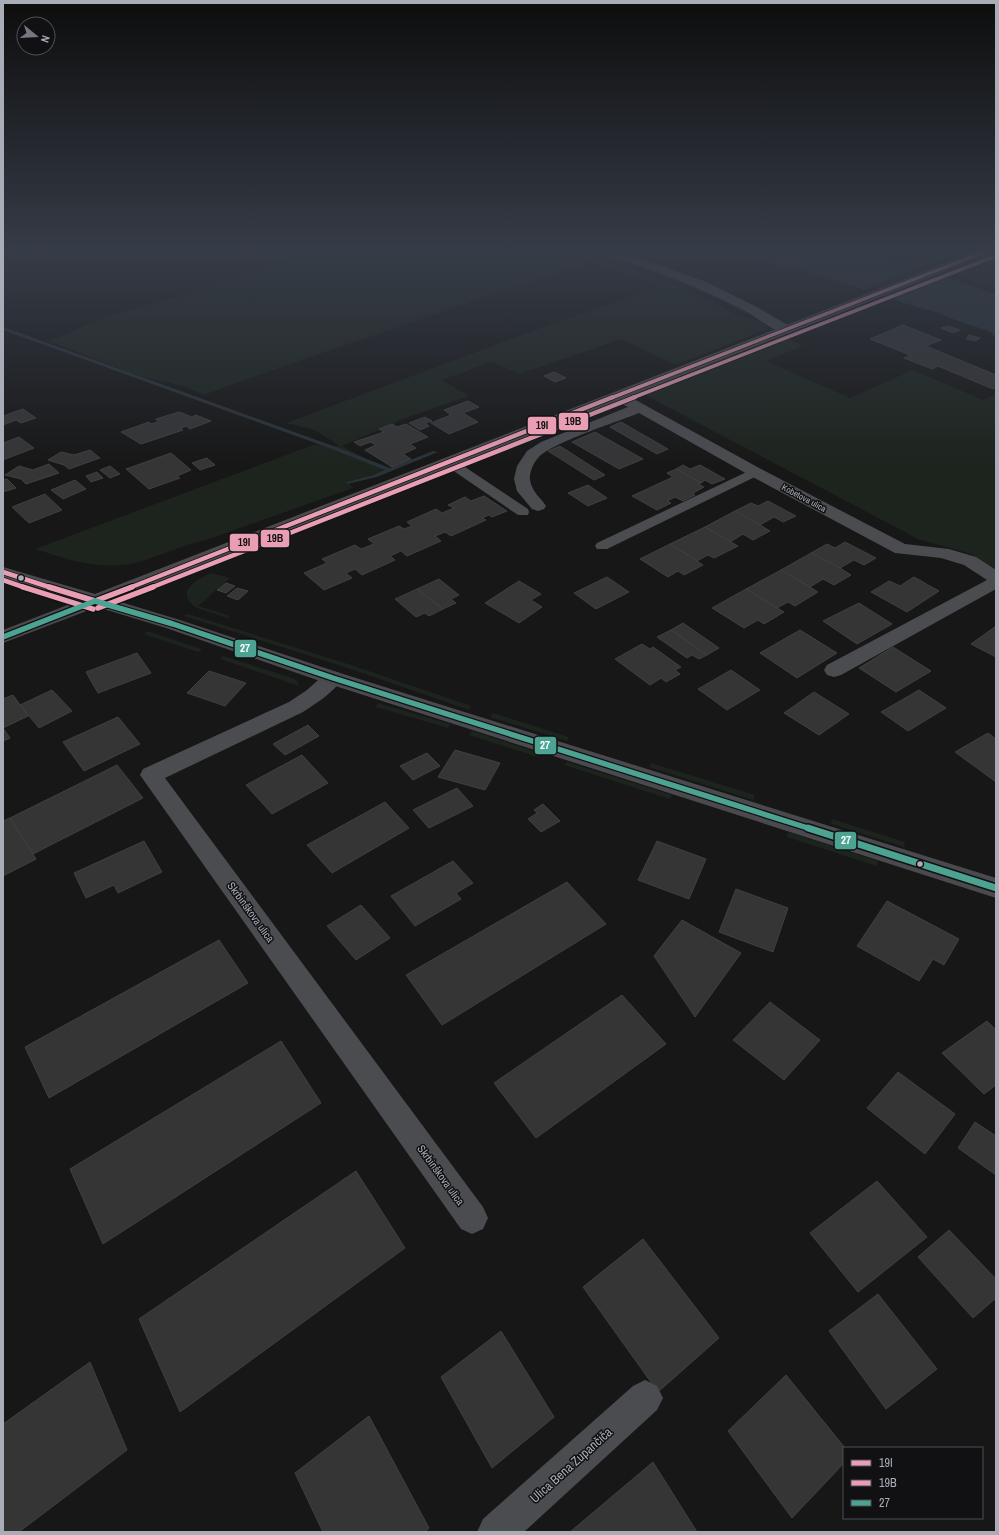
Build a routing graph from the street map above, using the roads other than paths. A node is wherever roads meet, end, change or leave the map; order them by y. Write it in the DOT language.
graph roads {
  1 [pos="773,322"];
  2 [pos="808,322"];
  3 [pos="786,330"];
  4 [pos="618,396"];
  5 [pos="640,408"];
  6 [pos="450,462"];
  7 [pos="755,472"];
  8 [pos="538,506"];
  9 [pos="524,512"];
  10 [pos="602,546"];
  11 [pos="3,572"];
  12 [pos="996,578"];
  13 [pos="996,582"];
  14 [pos="95,601"];
  15 [pos="3,637"];
  16 [pos="834,670"];
  17 [pos="333,678"];
  18 [pos="996,888"];
  19 [pos="472,1218"];
  20 [pos="645,1398"];
  21 [pos="496,1532"];
  1 -- 3 [label="street"];
  2 -- 3 [label="main road"];
  3 -- 4 [label="main road"];
  4 -- 5 [label="street, Kobetova ulica"];
  4 -- 6 [label="main road"];
  5 -- 7 [label="street, Kobetova ulica"];
  5 -- 8 [label="street"];
  6 -- 9 [label="street"];
  6 -- 14 [label="main road"];
  7 -- 10 [label="street"];
  7 -- 12 [label="street, Kobetova ulica"];
  11 -- 14 [label="main road"];
  13 -- 16 [label="street"];
  14 -- 15 [label="main road"];
  14 -- 17 [label="main road"];
  17 -- 18 [label="main road"];
  17 -- 19 [label="street, Skrbinškova ulica"];
  20 -- 21 [label="street, Ulica Bena Zupančiča"];
}
